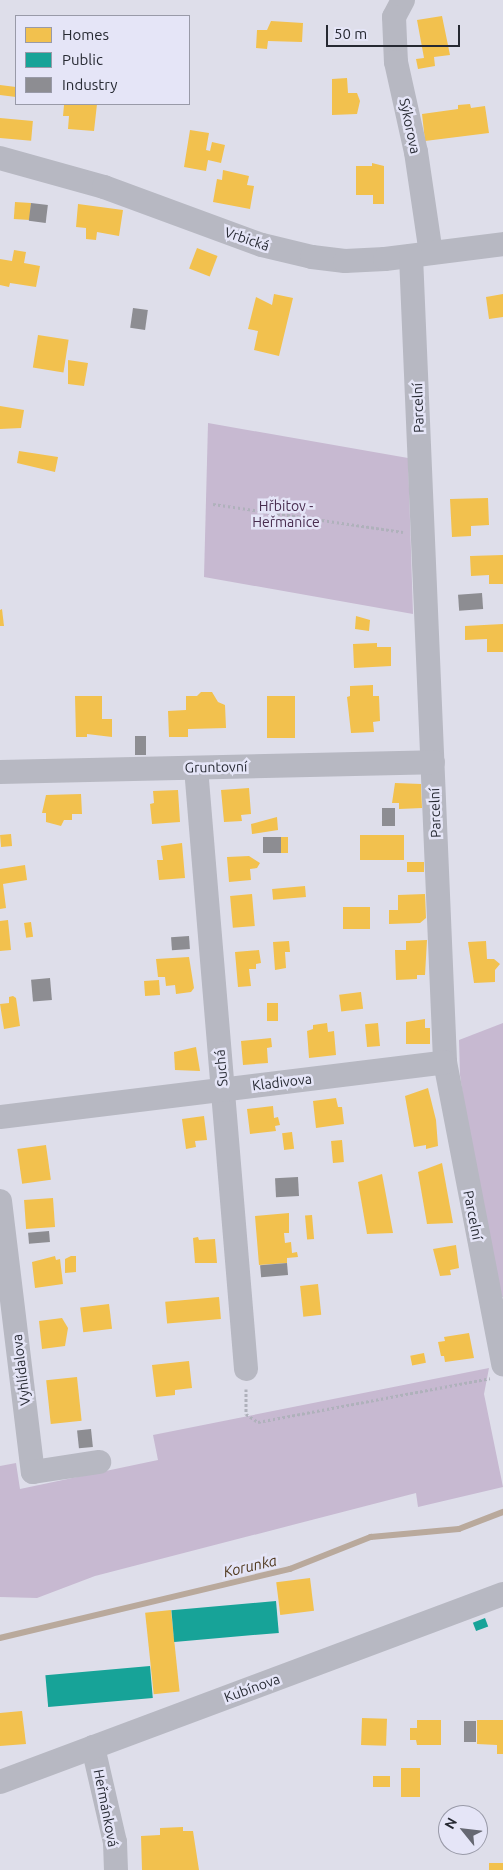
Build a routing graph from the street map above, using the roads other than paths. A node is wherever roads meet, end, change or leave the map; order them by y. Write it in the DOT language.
graph roads {
  1 [pos="403,0"];
  2 [pos="0,158"];
  3 [pos="503,244"];
  4 [pos="421,255"];
  5 [pos="433,762"];
  6 [pos="196,768"];
  7 [pos="0,772"];
  8 [pos="446,1062"];
  9 [pos="222,1090"];
  10 [pos="0,1117"];
  11 [pos="0,1201"];
  12 [pos="246,1369"];
  13 [pos="498,1371"];
  14 [pos="99,1462"];
  15 [pos="503,1594"];
  16 [pos="93,1747"];
  17 [pos="0,1782"];
  18 [pos="116,1870"];
  1 -- 4 [label="street, Sýkorova"];
  2 -- 4 [label="street, Vrbická"];
  3 -- 4 [label="street, Vrbická"];
  4 -- 5 [label="street, Parcelní"];
  5 -- 6 [label="street, Gruntovní"];
  5 -- 8 [label="street, Parcelní"];
  6 -- 7 [label="street, Gruntovní"];
  6 -- 9 [label="street, Suchá"];
  8 -- 9 [label="street, Kladivova"];
  8 -- 13 [label="street, Parcelní"];
  9 -- 10 [label="street, Kladivova"];
  9 -- 12 [label="street, Suchá"];
  11 -- 14 [label="street, Vyhlídalova"];
  15 -- 16 [label="street, Kubínova"];
  16 -- 17 [label="street, Kubínova"];
  16 -- 18 [label="street, Heřmánková"];
}
